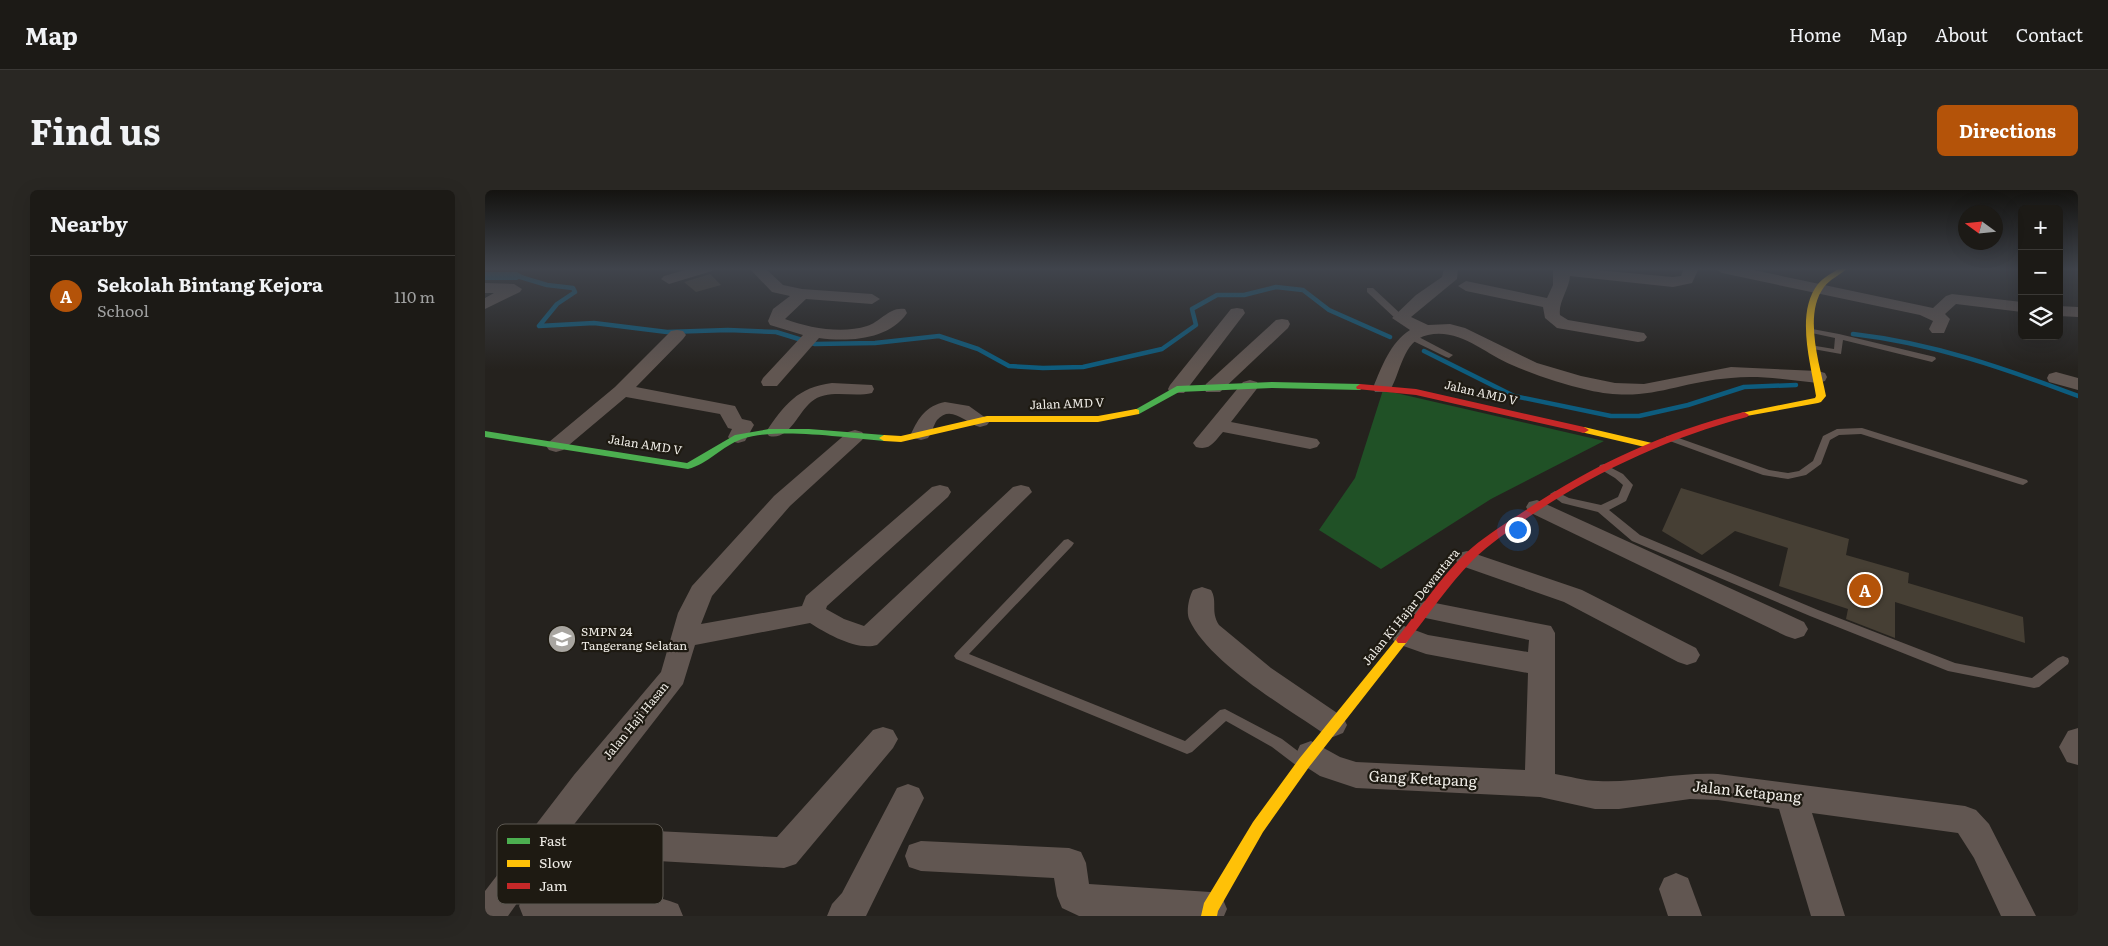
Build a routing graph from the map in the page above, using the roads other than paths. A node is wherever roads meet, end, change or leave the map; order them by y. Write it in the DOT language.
graph roads {
  1 [pos="792,302"];
  2 [pos="1383,302"];
  3 [pos="1417,302"];
  4 [pos="1542,302"];
  5 [pos="1815,302"];
  6 [pos="1867,302"];
  7 [pos="1951,302"];
  8 [pos="1981,302"];
  9 [pos="1552,304"];
  10 [pos="2018,306"];
  11 [pos="2063,310"];
  12 [pos="2078,312"];
  13 [pos="899,313"];
  14 [pos="1237,313"];
  15 [pos="1400,318"];
  16 [pos="1282,324"];
  17 [pos="1813,331"];
  18 [pos="1418,334"];
  19 [pos="677,335"];
  20 [pos="1836,335"];
  21 [pos="1638,337"];
  22 [pos="810,339"];
  23 [pos="1815,348"];
  24 [pos="1449,355"];
  25 [pos="1933,359"];
  26 [pos="2056,378"];
  27 [pos="1819,379"];
  28 [pos="770,382"];
  29 [pos="2078,384"];
  30 [pos="1250,386"];
  31 [pos="1213,388"];
  32 [pos="1382,388"];
  33 [pos="865,389"];
  34 [pos="1177,389"];
  35 [pos="622,391"];
  36 [pos="980,421"];
  37 [pos="1218,426"];
  38 [pos="776,432"];
  39 [pos="485,434"];
  40 [pos="921,434"];
  41 [pos="855,436"];
  42 [pos="738,438"];
  43 [pos="1670,438"];
  44 [pos="1203,443"];
  45 [pos="1310,443"];
  46 [pos="1649,445"];
  47 [pos="556,446"];
  48 [pos="1604,467"];
  49 [pos="2023,482"];
  50 [pos="940,492"];
  51 [pos="1021,492"];
  52 [pos="1555,494"];
  53 [pos="1537,507"];
  54 [pos="1602,508"];
  55 [pos="1068,543"];
  56 [pos="1467,559"];
  57 [pos="1202,596"];
  58 [pos="1425,610"];
  59 [pos="813,613"];
  60 [pos="1795,629"];
  61 [pos="1404,636"];
  62 [pos="684,637"];
  63 [pos="1687,655"];
  64 [pos="2063,661"];
  65 [pos="1541,665"];
  66 [pos="1333,725"];
  67 [pos="883,739"];
  68 [pos="2078,740"];
  69 [pos="2078,752"];
  70 [pos="1307,759"];
  71 [pos="1540,784"];
  72 [pos="1791,796"];
  73 [pos="908,798"];
  74 [pos="556,824"];
  75 [pos="663,846"];
  76 [pos="921,856"];
  77 [pos="497,902"];
  78 [pos="536,906"];
  79 [pos="1209,912"];
  80 [pos="628,913"];
  81 [pos="487,916"];
  82 [pos="666,916"];
  83 [pos="844,916"];
  84 [pos="1828,916"];
  85 [pos="2019,916"];
  1 -- 22 [label="street"];
  2 -- 15 [label="lane"];
  3 -- 15 [label="street"];
  4 -- 9 [label="street"];
  5 -- 17 [label="main road, Jalan Ki Hajar Dewantara"];
  6 -- 7 [label="street"];
  8 -- 10 [label="street"];
  9 -- 21 [label="street"];
  11 -- 12 [label="street"];
  13 -- 22 [label="street"];
  14 -- 34 [label="street"];
  15 -- 18 [label="street"];
  16 -- 31 [label="street"];
  17 -- 20 [label="lane"];
  17 -- 23 [label="main road, Jalan Ki Hajar Dewantara"];
  18 -- 24 [label="lane"];
  18 -- 27 [label="street"];
  18 -- 32 [label="street"];
  19 -- 35 [label="street"];
  20 -- 23 [label="lane"];
  20 -- 25 [label="lane"];
  22 -- 28 [label="street"];
  23 -- 27 [label="main road, Jalan Ki Hajar Dewantara"];
  26 -- 29 [label="street"];
  27 -- 43 [label="main road, Jalan Ki Hajar Dewantara"];
  30 -- 31 [label="main road, Jalan AMD V"];
  30 -- 32 [label="main road, Jalan AMD V"];
  30 -- 37 [label="street"];
  31 -- 34 [label="main road, Jalan AMD V"];
  32 -- 46 [label="main road, Jalan AMD V"];
  33 -- 38 [label="street"];
  34 -- 36 [label="main road, Jalan AMD V"];
  35 -- 42 [label="street"];
  35 -- 47 [label="street"];
  36 -- 40 [label="street"];
  37 -- 44 [label="street"];
  37 -- 45 [label="street"];
  38 -- 41 [label="main road, Jalan AMD V"];
  38 -- 42 [label="main road, Jalan AMD V"];
  39 -- 47 [label="main road, Jalan AMD V"];
  40 -- 41 [label="main road, Jalan AMD V"];
  41 -- 62 [label="street, Jalan Haji Hasan"];
  42 -- 47 [label="main road, Jalan AMD V"];
  43 -- 46 [label="main road, Jalan Ki Hajar Dewantara"];
  43 -- 49 [label="lane"];
  46 -- 48 [label="main road, Jalan Ki Hajar Dewantara"];
  48 -- 52 [label="main road, Jalan Ki Hajar Dewantara"];
  48 -- 54 [label="lane"];
  50 -- 59 [label="street"];
  51 -- 59 [label="street"];
  52 -- 53 [label="main road, Jalan Ki Hajar Dewantara"];
  52 -- 54 [label="lane"];
  53 -- 56 [label="main road, Jalan Ki Hajar Dewantara"];
  53 -- 60 [label="street"];
  54 -- 64 [label="lane"];
  55 -- 70 [label="lane"];
  56 -- 58 [label="main road, Jalan Ki Hajar Dewantara"];
  56 -- 63 [label="street"];
  57 -- 66 [label="street"];
  58 -- 61 [label="main road, Jalan Ki Hajar Dewantara"];
  58 -- 65 [label="street"];
  59 -- 62 [label="street"];
  61 -- 65 [label="street"];
  61 -- 66 [label="main road, Jalan Ki Hajar Dewantara"];
  62 -- 74 [label="street, Jalan Haji Hasan"];
  65 -- 71 [label="street"];
  66 -- 70 [label="main road, Jalan Ki Hajar Dewantara"];
  67 -- 75 [label="street"];
  68 -- 69 [label="street"];
  70 -- 71 [label="street, Gang Ketapang"];
  70 -- 79 [label="main road, Jalan Ki Hajar Dewantara"];
  71 -- 72 [label="street, Jalan Ketapang"];
  72 -- 84 [label="street"];
  72 -- 85 [label="street, Jalan Ketapang"];
  73 -- 83 [label="street"];
  76 -- 79 [label="street"];
  77 -- 81 [label="street, Jalan Haji Hasan"];
  78 -- 80 [label="street"];
  80 -- 82 [label="street"];
}
